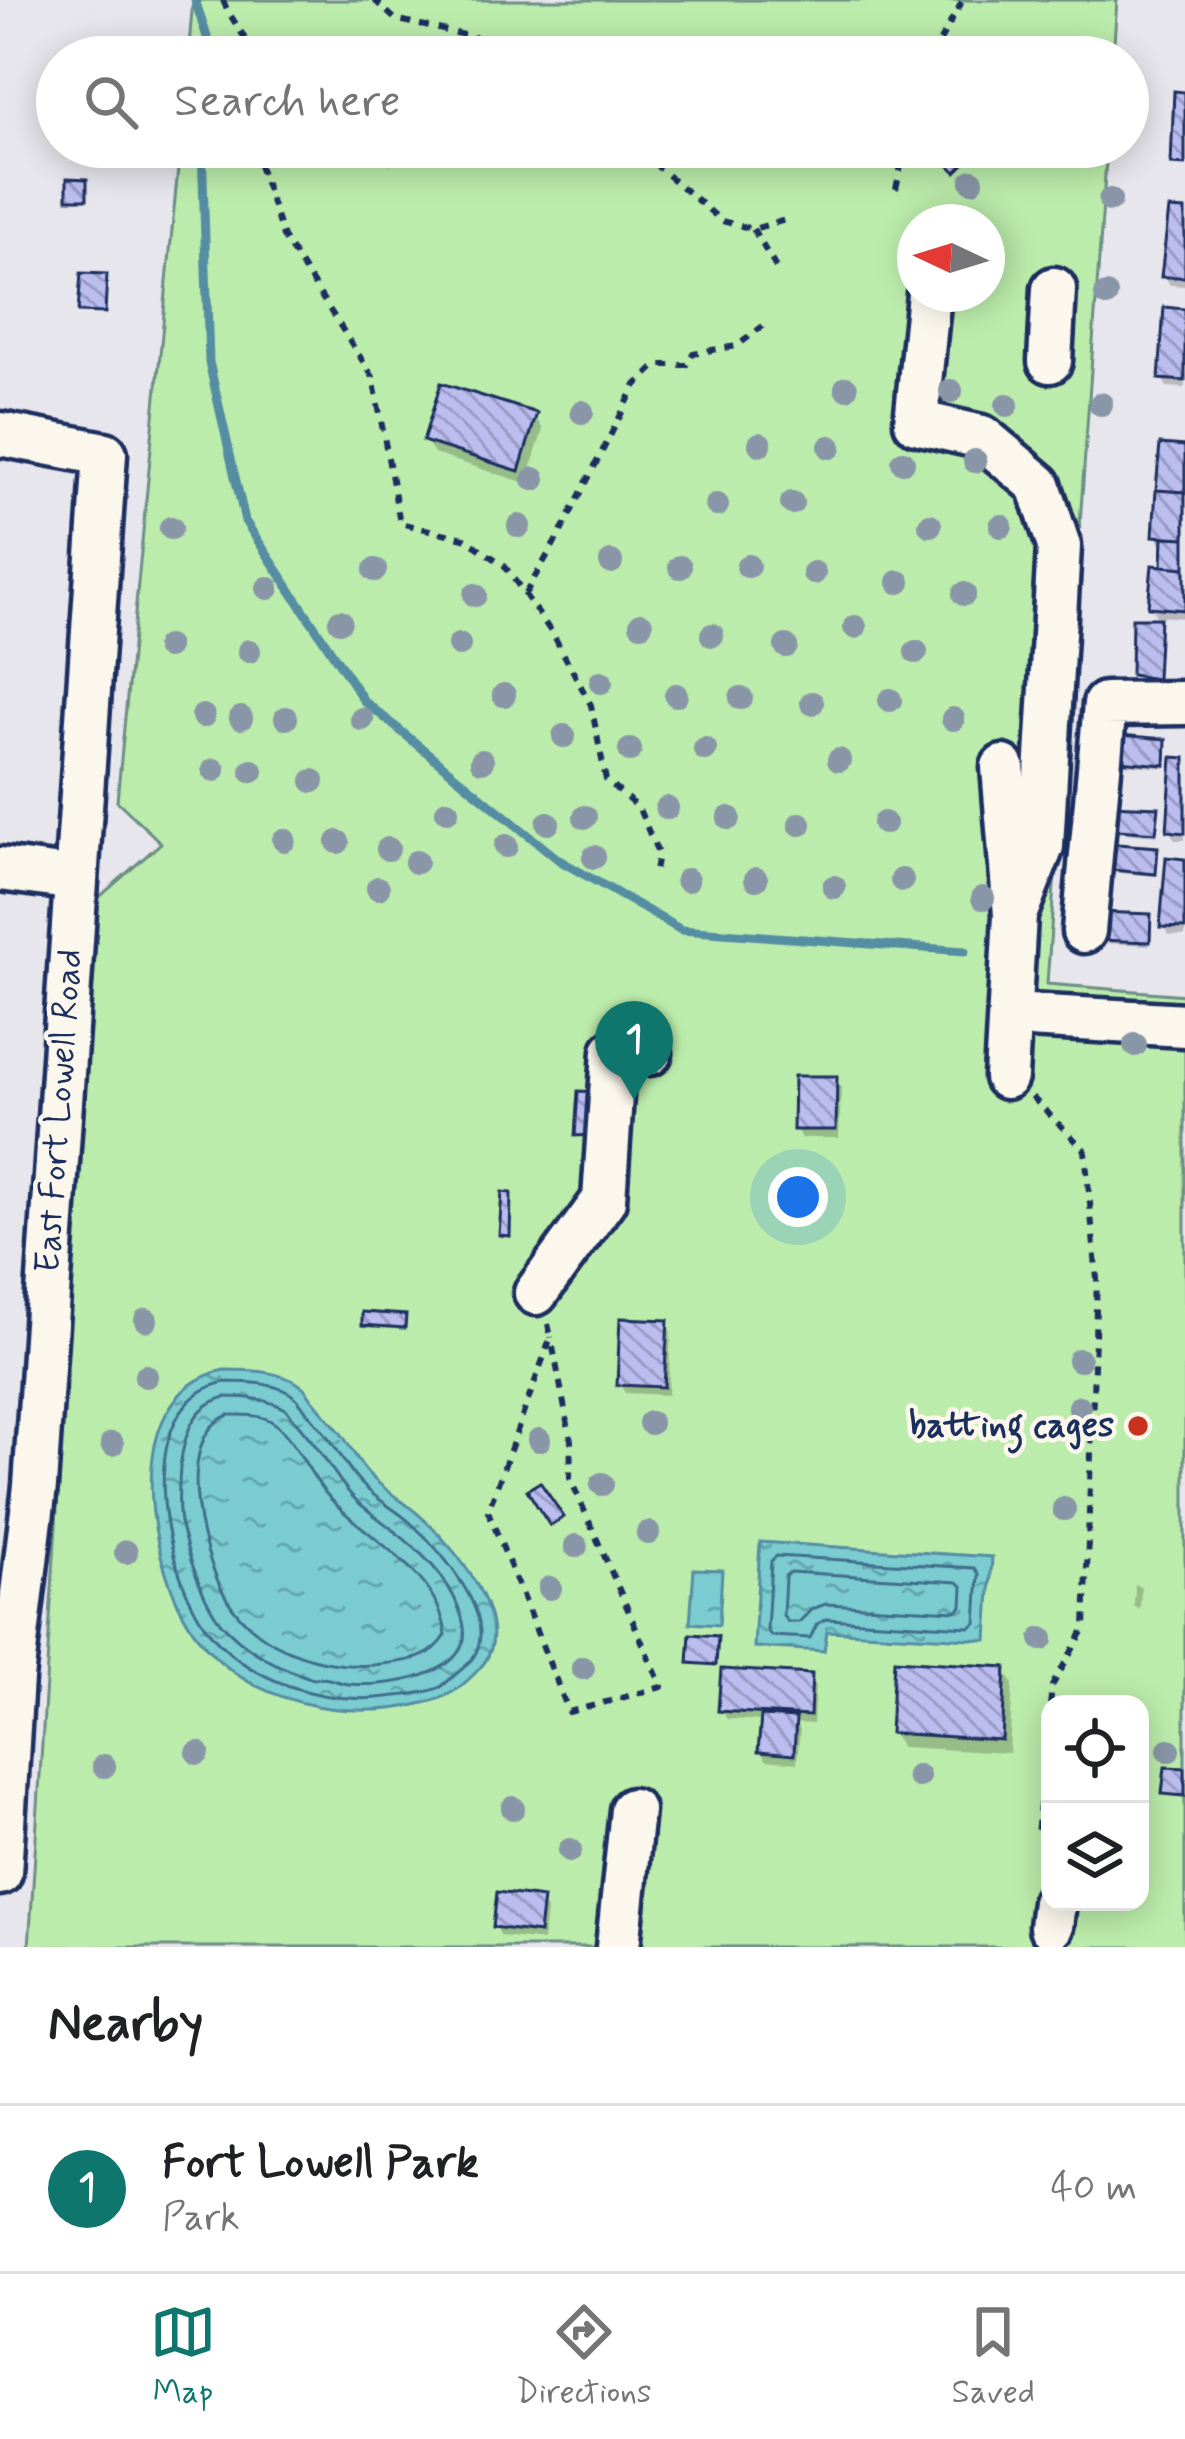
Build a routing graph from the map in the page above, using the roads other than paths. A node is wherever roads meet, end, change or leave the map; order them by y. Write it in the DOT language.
graph roads {
  1 [pos="1054,289"];
  2 [pos="927,312"];
  3 [pos="1050,361"];
  4 [pos="0,434"];
  5 [pos="1185,703"];
  6 [pos="1003,767"];
  7 [pos="0,869"];
  8 [pos="76,879"];
  9 [pos="1015,915"];
  10 [pos="1084,932"];
  11 [pos="1011,1015"];
  12 [pos="1185,1025"];
  13 [pos="650,1053"];
  14 [pos="1006,1077"];
  15 [pos="536,1293"];
  16 [pos="632,1810"];
  17 [pos="0,1874"];
  18 [pos="618,1947"];
  1 -- 3 [label="street"];
  2 -- 9 [label="street"];
  4 -- 8 [label="street, East Fort Lowell Road"];
  5 -- 10 [label="street"];
  6 -- 9 [label="street"];
  7 -- 8 [label="street"];
  8 -- 17 [label="street, East Fort Lowell Road"];
  9 -- 11 [label="street"];
  11 -- 12 [label="street"];
  11 -- 14 [label="street"];
  13 -- 15 [label="street"];
  16 -- 18 [label="street"];
}
